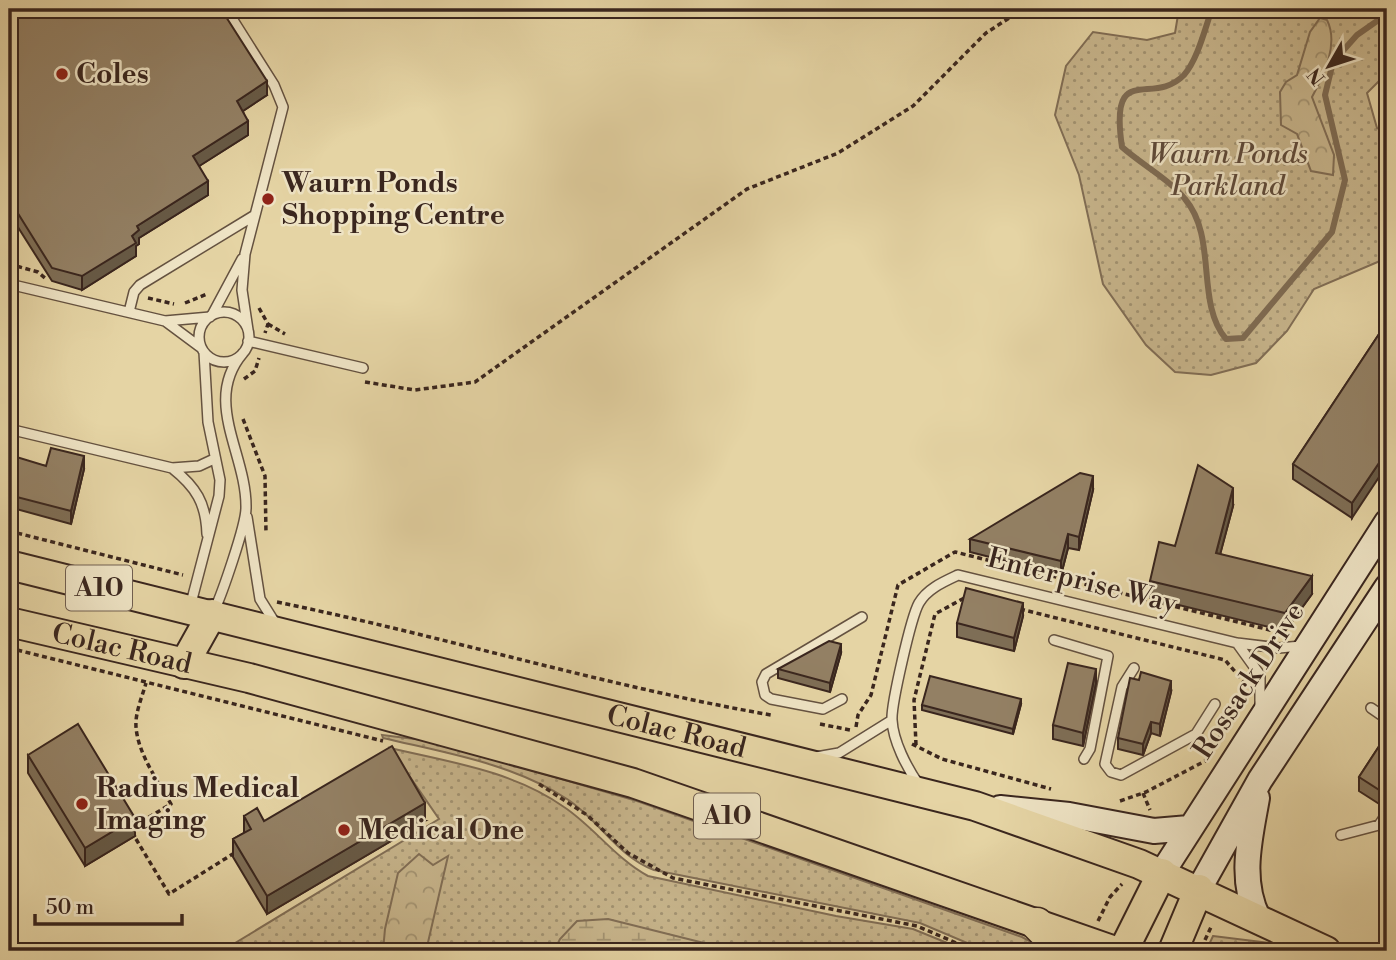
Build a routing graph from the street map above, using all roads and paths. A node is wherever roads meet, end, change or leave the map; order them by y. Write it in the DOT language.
graph roads {
  1 [pos="226,9"];
  2 [pos="1023,9"];
  3 [pos="255,215"];
  4 [pos="245,254"];
  5 [pos="9,264"];
  6 [pos="38,272"];
  7 [pos="9,284"];
  8 [pos="130,312"];
  9 [pos="211,316"];
  10 [pos="165,321"];
  11 [pos="248,330"];
  12 [pos="248,341"];
  13 [pos="203,350"];
  14 [pos="243,354"];
  15 [pos="349,365"];
  16 [pos="363,368"];
  17 [pos="9,429"];
  18 [pos="214,459"];
  19 [pos="172,468"];
  20 [pos="246,511"];
  21 [pos="1387,522"];
  22 [pos="9,531"];
  23 [pos="206,546"];
  24 [pos="968,554"];
  25 [pos="9,565"];
  26 [pos="1359,569"];
  27 [pos="197,580"];
  28 [pos="1387,587"];
  29 [pos="279,603"];
  30 [pos="201,612"];
  31 [pos="862,617"];
  32 [pos="9,622"];
  33 [pos="1274,631"];
  34 [pos="282,632"];
  35 [pos="1281,633"];
  36 [pos="1054,640"];
  37 [pos="1237,643"];
  38 [pos="1311,643"];
  39 [pos="1264,646"];
  40 [pos="9,648"];
  41 [pos="184,663"];
  42 [pos="1252,664"];
  43 [pos="1135,668"];
  44 [pos="146,683"];
  45 [pos="842,699"];
  46 [pos="1215,704"];
  47 [pos="1371,708"];
  48 [pos="778,717"];
  49 [pos="1261,719"];
  50 [pos="1387,719"];
  51 [pos="892,720"];
  52 [pos="816,723"];
  53 [pos="871,733"];
  54 [pos="898,740"];
  55 [pos="385,742"];
  56 [pos="1084,759"];
  57 [pos="793,760"];
  58 [pos="530,779"];
  59 [pos="1260,780"];
  60 [pos="1055,790"];
  61 [pos="923,792"];
  62 [pos="1116,802"];
  63 [pos="975,806"];
  64 [pos="1387,813"];
  65 [pos="132,827"];
  66 [pos="1188,828"];
  67 [pos="1341,835"];
  68 [pos="136,839"];
  69 [pos="239,850"];
  70 [pos="1162,873"];
  71 [pos="1199,889"];
  72 [pos="1258,918"];
  73 [pos="1037,924"];
  74 [pos="975,951"];
  75 [pos="1056,951"];
  76 [pos="1115,951"];
  77 [pos="1123,951"];
  78 [pos="1173,951"];
  79 [pos="1326,951"];
  1 -- 3 [label="lane"];
  2 -- 15 [label="path"];
  3 -- 4 [label="lane"];
  3 -- 8 [label="lane"];
  4 -- 9 [label="lane"];
  4 -- 11 [label="lane"];
  5 -- 6 [label="path"];
  7 -- 8 [label="lane"];
  8 -- 10 [label="lane"];
  9 -- 10 [label="lane"];
  9 -- 11 [label="lane"];
  9 -- 13 [label="lane"];
  10 -- 13 [label="lane"];
  11 -- 12 [label="lane"];
  12 -- 14 [label="lane"];
  12 -- 15 [label="lane"];
  13 -- 14 [label="lane"];
  13 -- 18 [label="lane"];
  14 -- 20 [label="lane"];
  15 -- 16 [label="lane"];
  17 -- 19 [label="lane"];
  18 -- 19 [label="lane"];
  18 -- 23 [label="lane"];
  19 -- 23 [label="lane"];
  20 -- 30 [label="lane"];
  20 -- 34 [label="lane"];
  21 -- 26 [label="main road, Rossack Drive"];
  22 -- 27 [label="path"];
  23 -- 27 [label="lane"];
  24 -- 33 [label="path"];
  25 -- 30 [label="highway, Colac Road / A10"];
  26 -- 28 [label="main road"];
  26 -- 38 [label="main road, Rossack Drive"];
  27 -- 30 [label="lane"];
  28 -- 59 [label="main road"];
  29 -- 48 [label="path"];
  30 -- 34 [label="highway, Colac Road / A10"];
  30 -- 41 [label="highway"];
  31 -- 45 [label="lane"];
  32 -- 41 [label="highway, Colac Road / A10"];
  33 -- 35 [label="path"];
  33 -- 39 [label="path"];
  34 -- 57 [label="highway, Colac Road / A10"];
  36 -- 56 [label="lane"];
  37 -- 39 [label="lane, Enterprise Way"];
  37 -- 42 [label="lane"];
  37 -- 51 [label="lane, Enterprise Way"];
  38 -- 39 [label="lane, Enterprise Way"];
  38 -- 49 [label="main road, Rossack Drive"];
  40 -- 44 [label="path"];
  41 -- 73 [label="highway, Colac Road / A10"];
  42 -- 49 [label="lane"];
  42 -- 62 [label="path"];
  43 -- 46 [label="lane"];
  44 -- 55 [label="path"];
  44 -- 65 [label="path"];
  47 -- 50 [label="lane"];
  49 -- 66 [label="main road, Rossack Drive"];
  51 -- 53 [label="lane"];
  51 -- 54 [label="lane, Enterprise Way"];
  52 -- 53 [label="path"];
  53 -- 57 [label="lane"];
  54 -- 60 [label="path"];
  54 -- 61 [label="lane, Enterprise Way"];
  57 -- 61 [label="highway, Colac Road / A10"];
  58 -- 74 [label="path"];
  59 -- 71 [label="main road"];
  59 -- 72 [label="main road"];
  61 -- 63 [label="highway, Colac Road / A10"];
  63 -- 66 [label="main road"];
  63 -- 70 [label="highway, Colac Road / A10"];
  64 -- 67 [label="lane"];
  66 -- 70 [label="main road, Rossack Drive"];
  68 -- 69 [label="path"];
  70 -- 71 [label="highway, Colac Road / A10"];
  70 -- 77 [label="highway"];
  71 -- 72 [label="highway, Colac Road / A10"];
  71 -- 78 [label="highway"];
  72 -- 79 [label="highway, Colac Road / A10"];
  73 -- 75 [label="highway"];
  73 -- 76 [label="highway, Colac Road / A10"];
}
